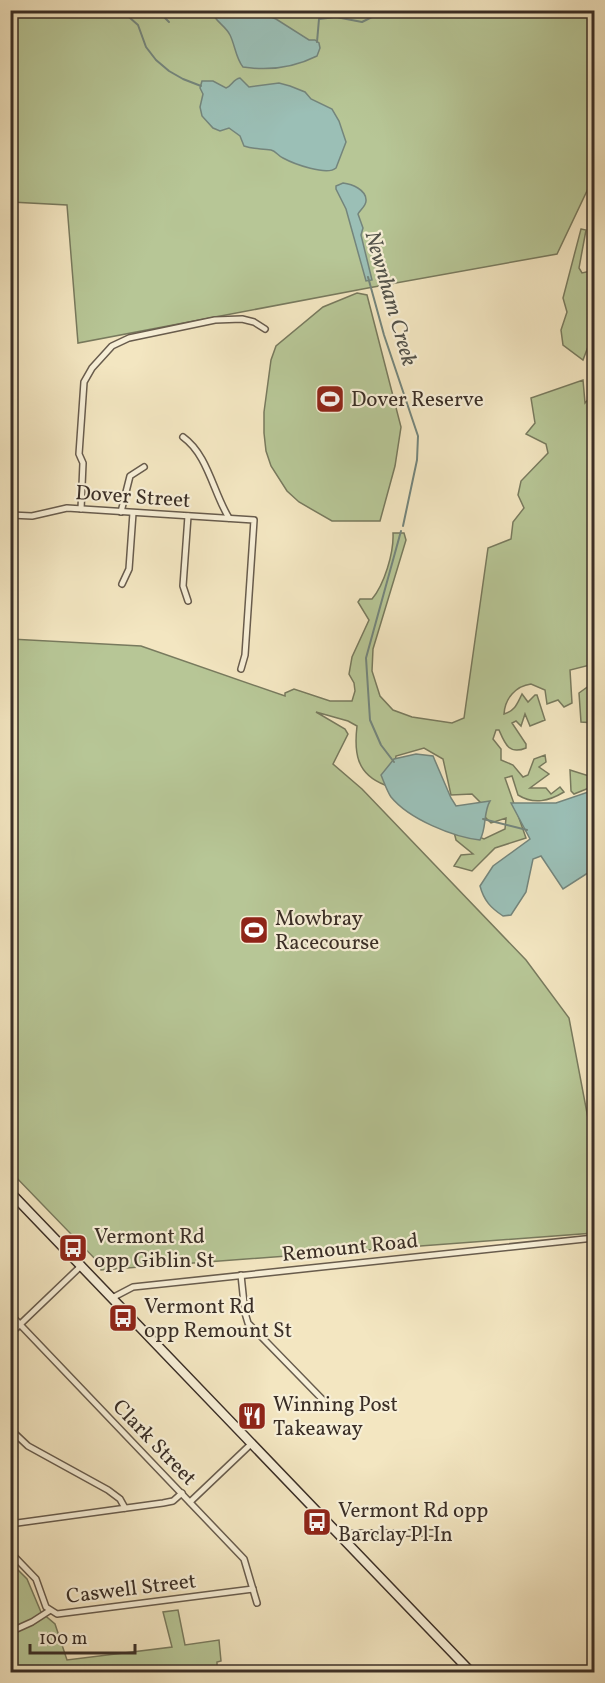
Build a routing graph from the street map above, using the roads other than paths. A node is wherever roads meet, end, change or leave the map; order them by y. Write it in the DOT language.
graph roads {
  1 [pos="265,329"];
  2 [pos="183,437"];
  3 [pos="12,456"];
  4 [pos="144,467"];
  5 [pos="81,509"];
  6 [pos="121,512"];
  7 [pos="133,513"];
  8 [pos="11,515"];
  9 [pos="188,516"];
  10 [pos="229,518"];
  11 [pos="10,525"];
  12 [pos="122,584"];
  13 [pos="188,601"];
  14 [pos="241,669"];
  15 [pos="10,1192"];
  16 [pos="594,1238"];
  17 [pos="82,1265"];
  18 [pos="241,1275"];
  19 [pos="112,1298"];
  20 [pos="10,1314"];
  21 [pos="20,1324"];
  22 [pos="10,1334"];
  23 [pos="323,1400"];
  24 [pos="10,1429"];
  25 [pos="251,1444"];
  26 [pos="182,1493"];
  27 [pos="190,1502"];
  28 [pos="125,1508"];
  29 [pos="10,1524"];
  30 [pos="437,1533"];
  31 [pos="340,1536"];
  32 [pos="10,1552"];
  33 [pos="253,1589"];
  34 [pos="257,1604"];
  35 [pos="49,1611"];
  36 [pos="12,1631"];
  37 [pos="471,1672"];
  1 -- 5 [label="street"];
  2 -- 10 [label="street"];
  3 -- 8 [label="street"];
  4 -- 6 [label="street"];
  5 -- 6 [label="street, Dover Street"];
  5 -- 8 [label="street, Dover Street"];
  6 -- 7 [label="street, Dover Street"];
  7 -- 9 [label="street, Dover Street"];
  7 -- 12 [label="street"];
  8 -- 11 [label="street"];
  9 -- 10 [label="street, Dover Street"];
  9 -- 13 [label="street"];
  10 -- 14 [label="street, Dover Street"];
  15 -- 17 [label="street"];
  16 -- 18 [label="street, Remount Road"];
  17 -- 19 [label="street"];
  17 -- 21 [label="street"];
  18 -- 19 [label="street, Remount Road"];
  18 -- 23 [label="street"];
  19 -- 25 [label="street"];
  20 -- 21 [label="street, Clark Street"];
  21 -- 22 [label="street"];
  21 -- 26 [label="street, Clark Street"];
  24 -- 28 [label="street"];
  25 -- 27 [label="street"];
  25 -- 31 [label="street"];
  26 -- 27 [label="street, Clark Street"];
  26 -- 28 [label="street"];
  27 -- 33 [label="street, Clark Street"];
  28 -- 29 [label="street"];
  30 -- 31 [label="street"];
  31 -- 37 [label="street"];
  32 -- 35 [label="street, Caswell Street"];
  33 -- 34 [label="street, Clark Street"];
  33 -- 35 [label="street, Caswell Street"];
  35 -- 36 [label="street"];
}
